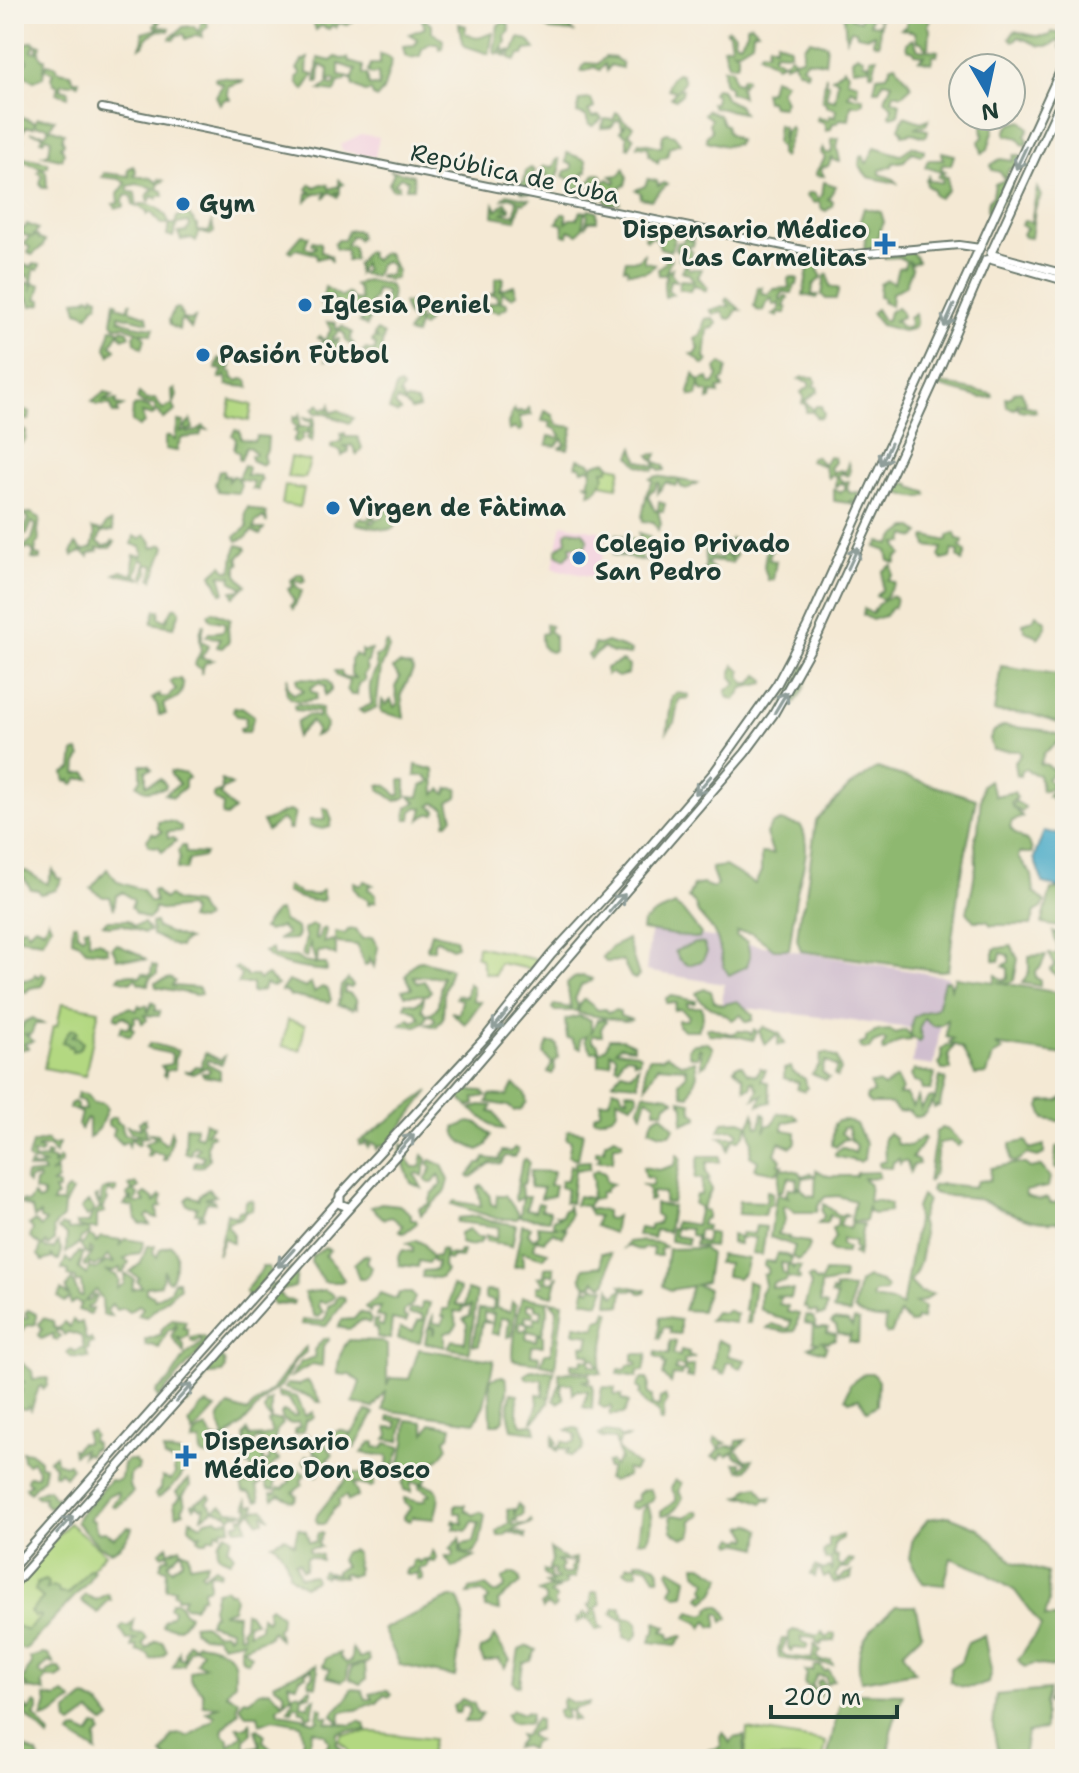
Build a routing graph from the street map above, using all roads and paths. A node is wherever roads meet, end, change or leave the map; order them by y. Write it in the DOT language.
graph roads {
  1 [pos="1065,61"];
  2 [pos="1065,93"];
  3 [pos="102,108"];
  4 [pos="977,249"];
  5 [pos="989,256"];
  6 [pos="1065,274"];
  7 [pos="1065,281"];
  8 [pos="920,381"];
  9 [pos="931,385"];
  10 [pos="808,625"];
  11 [pos="820,630"];
  12 [pos="552,956"];
  13 [pos="562,964"];
  14 [pos="344,1192"];
  15 [pos="339,1200"];
  16 [pos="351,1204"];
  17 [pos="121,1444"];
  18 [pos="130,1453"];
  19 [pos="14,1566"];
  20 [pos="14,1584"];
  1 -- 4 [label="highway, one-way"];
  2 -- 5 [label="highway"];
  3 -- 4 [label="main road, República de Cuba"];
  4 -- 5 [label="highway"];
  4 -- 5 [label="highway"];
  4 -- 8 [label="highway, one-way"];
  5 -- 6 [label="main road"];
  5 -- 7 [label="main road"];
  5 -- 9 [label="highway"];
  8 -- 9 [label="highway"];
  8 -- 10 [label="highway, one-way"];
  11 -- 9 [label="highway, one-way"];
  10 -- 11 [label="highway"];
  10 -- 12 [label="highway, one-way"];
  13 -- 11 [label="highway, one-way"];
  12 -- 13 [label="highway"];
  12 -- 13 [label="highway"];
  12 -- 14 [label="highway, one-way"];
  16 -- 13 [label="highway, one-way"];
  14 -- 15 [label="highway"];
  14 -- 16 [label="highway"];
  15 -- 16 [label="highway"];
  15 -- 17 [label="highway, one-way"];
  18 -- 16 [label="highway, one-way"];
  17 -- 18 [label="highway"];
  17 -- 19 [label="highway"];
  20 -- 18 [label="highway, one-way"];
}
